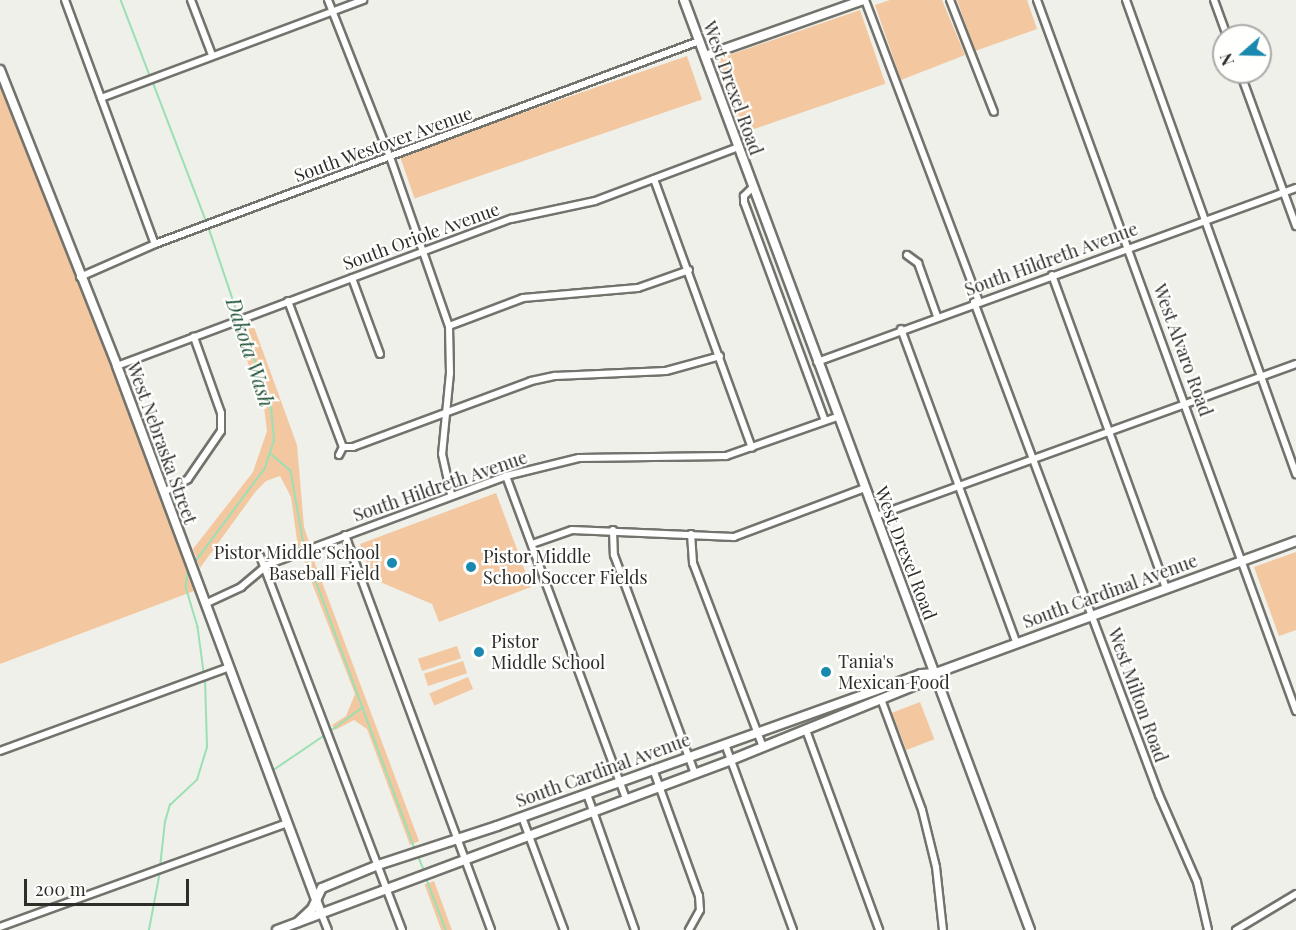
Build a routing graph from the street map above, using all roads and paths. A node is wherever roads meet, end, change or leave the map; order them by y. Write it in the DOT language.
graph roads {
  1 [pos="65,0"];
  2 [pos="191,0"];
  3 [pos="328,0"];
  4 [pos="363,0"];
  5 [pos="684,0"];
  6 [pos="864,0"];
  7 [pos="950,0"];
  8 [pos="1037,0"];
  9 [pos="1126,0"];
  10 [pos="1214,0"];
  11 [pos="332,12"];
  12 [pos="1223,24"];
  13 [pos="699,41"];
  14 [pos="212,55"];
  15 [pos="705,56"];
  16 [pos="0,70"];
  17 [pos="1244,84"];
  18 [pos="101,98"];
  19 [pos="994,112"];
  20 [pos="739,147"];
  21 [pos="390,158"];
  22 [pos="654,179"];
  23 [pos="753,187"];
  24 [pos="1296,188"];
  25 [pos="1284,192"];
  26 [pos="1204,221"];
  27 [pos="1296,226"];
  28 [pos="155,244"];
  29 [pos="1130,247"];
  30 [pos="424,252"];
  31 [pos="907,255"];
  32 [pos="689,270"];
  33 [pos="1052,275"];
  34 [pos="79,277"];
  35 [pos="352,278"];
  36 [pos="288,301"];
  37 [pos="976,301"];
  38 [pos="937,316"];
  39 [pos="449,326"];
  40 [pos="901,329"];
  41 [pos="194,337"];
  42 [pos="380,354"];
  43 [pos="720,356"];
  44 [pos="817,362"];
  45 [pos="1296,364"];
  46 [pos="117,366"];
  47 [pos="1261,377"];
  48 [pos="1186,404"];
  49 [pos="445,414"];
  50 [pos="837,417"];
  51 [pos="825,421"];
  52 [pos="1108,433"];
  53 [pos="343,447"];
  54 [pos="752,448"];
  55 [pos="339,455"];
  56 [pos="1033,460"];
  57 [pos="1296,474"];
  58 [pos="506,476"];
  59 [pos="865,488"];
  60 [pos="959,488"];
  61 [pos="164,492"];
  62 [pos="452,494"];
  63 [pos="876,516"];
  64 [pos="613,530"];
  65 [pos="692,534"];
  66 [pos="345,535"];
  67 [pos="1296,541"];
  68 [pos="532,544"];
  69 [pos="260,556"];
  70 [pos="1244,561"];
  71 [pos="267,565"];
  72 [pos="1166,588"];
  73 [pos="207,603"];
  74 [pos="1093,615"];
  75 [pos="1016,642"];
  76 [pos="229,667"];
  77 [pos="936,673"];
  78 [pos="881,699"];
  79 [pos="1296,711"];
  80 [pos="806,730"];
  81 [pos="758,733"];
  82 [pos="725,744"];
  83 [pos="763,747"];
  84 [pos="0,752"];
  85 [pos="690,756"];
  86 [pos="731,760"];
  87 [pos="653,769"];
  88 [pos="695,774"];
  89 [pos="620,781"];
  90 [pos="659,787"];
  91 [pos="587,794"];
  92 [pos="626,798"];
  93 [pos="593,811"];
  94 [pos="522,817"];
  95 [pos="288,823"];
  96 [pos="529,835"];
  97 [pos="459,839"];
  98 [pos="466,859"];
  99 [pos="378,864"];
  100 [pos="387,889"];
  101 [pos="1296,894"];
  102 [pos="316,897"];
  103 [pos="321,913"];
  104 [pos="298,922"];
  105 [pos="0,927"];
  106 [pos="277,930"];
  107 [pos="328,930"];
  108 [pos="402,930"];
  109 [pos="491,930"];
  110 [pos="564,930"];
  111 [pos="635,930"];
  112 [pos="689,930"];
  113 [pos="793,930"];
  114 [pos="879,930"];
  115 [pos="943,930"];
  116 [pos="1030,930"];
  117 [pos="1208,930"];
  118 [pos="1236,930"];
  1 -- 18 [label="street"];
  2 -- 14 [label="street"];
  3 -- 11 [label="street"];
  4 -- 11 [label="street"];
  5 -- 13 [label="street, West Drexel Road"];
  6 -- 15 [label="street"];
  6 -- 37 [label="street, West Milton Road"];
  7 -- 19 [label="street"];
  8 -- 29 [label="street, West Alvaro Road"];
  9 -- 26 [label="street"];
  10 -- 12 [label="street"];
  11 -- 14 [label="street"];
  11 -- 21 [label="street"];
  13 -- 15 [label="street, West Drexel Road"];
  13 -- 21 [label="street, South Westover Avenue"];
  14 -- 18 [label="street"];
  15 -- 20 [label="street, West Drexel Road"];
  16 -- 34 [label="street, West Nebraska Street"];
  17 -- 25 [label="street"];
  18 -- 28 [label="street"];
  20 -- 22 [label="street, South Oriole Avenue"];
  20 -- 23 [label="street, West Drexel Road"];
  21 -- 28 [label="street, South Westover Avenue"];
  21 -- 30 [label="street"];
  22 -- 30 [label="street, South Oriole Avenue"];
  22 -- 32 [label="street"];
  23 -- 44 [label="street, West Drexel Road"];
  23 -- 51 [label="street"];
  24 -- 25 [label="street, South Hildreth Avenue"];
  25 -- 26 [label="street, South Hildreth Avenue"];
  25 -- 27 [label="street"];
  26 -- 29 [label="street, South Hildreth Avenue"];
  26 -- 47 [label="street"];
  28 -- 34 [label="street, South Westover Avenue"];
  29 -- 33 [label="street, South Hildreth Avenue"];
  29 -- 48 [label="street, West Alvaro Road"];
  30 -- 35 [label="street, South Oriole Avenue"];
  30 -- 39 [label="street"];
  31 -- 38 [label="street"];
  32 -- 39 [label="street"];
  32 -- 43 [label="street"];
  33 -- 37 [label="street, South Hildreth Avenue"];
  33 -- 52 [label="street"];
  34 -- 46 [label="street, West Nebraska Street"];
  35 -- 36 [label="street, South Oriole Avenue"];
  35 -- 42 [label="street"];
  36 -- 41 [label="street, South Oriole Avenue"];
  36 -- 53 [label="street"];
  37 -- 38 [label="street, South Hildreth Avenue"];
  37 -- 56 [label="street, West Milton Road"];
  38 -- 40 [label="street, South Hildreth Avenue"];
  39 -- 49 [label="street"];
  40 -- 44 [label="street, South Hildreth Avenue"];
  40 -- 60 [label="street"];
  41 -- 46 [label="street, South Oriole Avenue"];
  41 -- 61 [label="street"];
  43 -- 49 [label="street"];
  43 -- 54 [label="street"];
  44 -- 50 [label="street, West Drexel Road"];
  45 -- 47 [label="street"];
  46 -- 61 [label="street, West Nebraska Street"];
  47 -- 48 [label="street"];
  47 -- 57 [label="street"];
  48 -- 52 [label="street"];
  48 -- 70 [label="street, West Alvaro Road"];
  49 -- 53 [label="street"];
  49 -- 62 [label="street"];
  50 -- 51 [label="street, South Hildreth Avenue"];
  50 -- 59 [label="street, West Drexel Road"];
  51 -- 54 [label="street, South Hildreth Avenue"];
  52 -- 56 [label="street"];
  52 -- 72 [label="street"];
  53 -- 55 [label="street"];
  54 -- 58 [label="street, South Hildreth Avenue"];
  56 -- 60 [label="street"];
  56 -- 74 [label="street, West Milton Road"];
  58 -- 62 [label="street, South Hildreth Avenue"];
  58 -- 68 [label="street"];
  59 -- 63 [label="street, West Drexel Road"];
  59 -- 65 [label="street"];
  60 -- 63 [label="street"];
  60 -- 75 [label="street"];
  61 -- 73 [label="street, West Nebraska Street"];
  62 -- 66 [label="street, South Hildreth Avenue"];
  63 -- 77 [label="street, West Drexel Road"];
  64 -- 65 [label="street"];
  64 -- 68 [label="street"];
  64 -- 85 [label="street"];
  65 -- 81 [label="street"];
  66 -- 71 [label="street, South Hildreth Avenue"];
  66 -- 97 [label="street"];
  67 -- 70 [label="main road, South Cardinal Avenue"];
  68 -- 89 [label="street"];
  69 -- 71 [label="street"];
  70 -- 72 [label="main road, South Cardinal Avenue"];
  70 -- 79 [label="street, West Alvaro Road"];
  71 -- 73 [label="street, South Hildreth Avenue"];
  71 -- 99 [label="street"];
  72 -- 74 [label="main road, South Cardinal Avenue"];
  73 -- 76 [label="street, West Nebraska Street"];
  74 -- 75 [label="main road, South Cardinal Avenue"];
  74 -- 117 [label="street, West Milton Road"];
  75 -- 77 [label="main road, South Cardinal Avenue"];
  76 -- 84 [label="street"];
  76 -- 95 [label="street, West Nebraska Street"];
  77 -- 78 [label="main road, South Cardinal Avenue"];
  77 -- 81 [label="main road, South Cardinal Avenue"];
  77 -- 116 [label="street, West Drexel Road"];
  78 -- 80 [label="main road, South Cardinal Avenue"];
  78 -- 115 [label="street"];
  80 -- 83 [label="main road, South Cardinal Avenue"];
  80 -- 114 [label="street"];
  81 -- 82 [label="main road, South Cardinal Avenue"];
  81 -- 83 [label="street"];
  82 -- 85 [label="main road, South Cardinal Avenue"];
  82 -- 86 [label="street"];
  83 -- 86 [label="main road, South Cardinal Avenue"];
  85 -- 87 [label="main road, South Cardinal Avenue"];
  85 -- 88 [label="street"];
  86 -- 88 [label="main road, South Cardinal Avenue"];
  86 -- 113 [label="street"];
  87 -- 89 [label="main road, South Cardinal Avenue"];
  87 -- 90 [label="street"];
  88 -- 90 [label="main road, South Cardinal Avenue"];
  89 -- 91 [label="main road, South Cardinal Avenue"];
  89 -- 92 [label="street"];
  90 -- 92 [label="main road, South Cardinal Avenue"];
  90 -- 112 [label="street"];
  91 -- 93 [label="street"];
  91 -- 94 [label="main road, South Cardinal Avenue"];
  92 -- 93 [label="main road, South Cardinal Avenue"];
  93 -- 96 [label="main road, South Cardinal Avenue"];
  93 -- 111 [label="street"];
  94 -- 96 [label="street"];
  94 -- 97 [label="main road, South Cardinal Avenue"];
  95 -- 102 [label="street, West Nebraska Street"];
  95 -- 105 [label="street"];
  96 -- 98 [label="main road, South Cardinal Avenue"];
  96 -- 110 [label="street"];
  97 -- 98 [label="street"];
  97 -- 99 [label="main road, South Cardinal Avenue"];
  98 -- 100 [label="main road, South Cardinal Avenue"];
  98 -- 109 [label="street"];
  99 -- 100 [label="street"];
  99 -- 102 [label="main road, South Cardinal Avenue"];
  100 -- 103 [label="main road, South Cardinal Avenue"];
  100 -- 108 [label="street"];
  101 -- 118 [label="street"];
  102 -- 103 [label="street, West Nebraska Street"];
  102 -- 104 [label="main road, South Cardinal Avenue"];
  103 -- 104 [label="main road, South Cardinal Avenue"];
  103 -- 107 [label="street, West Nebraska Street"];
  104 -- 106 [label="main road, South Cardinal Avenue"];
}
